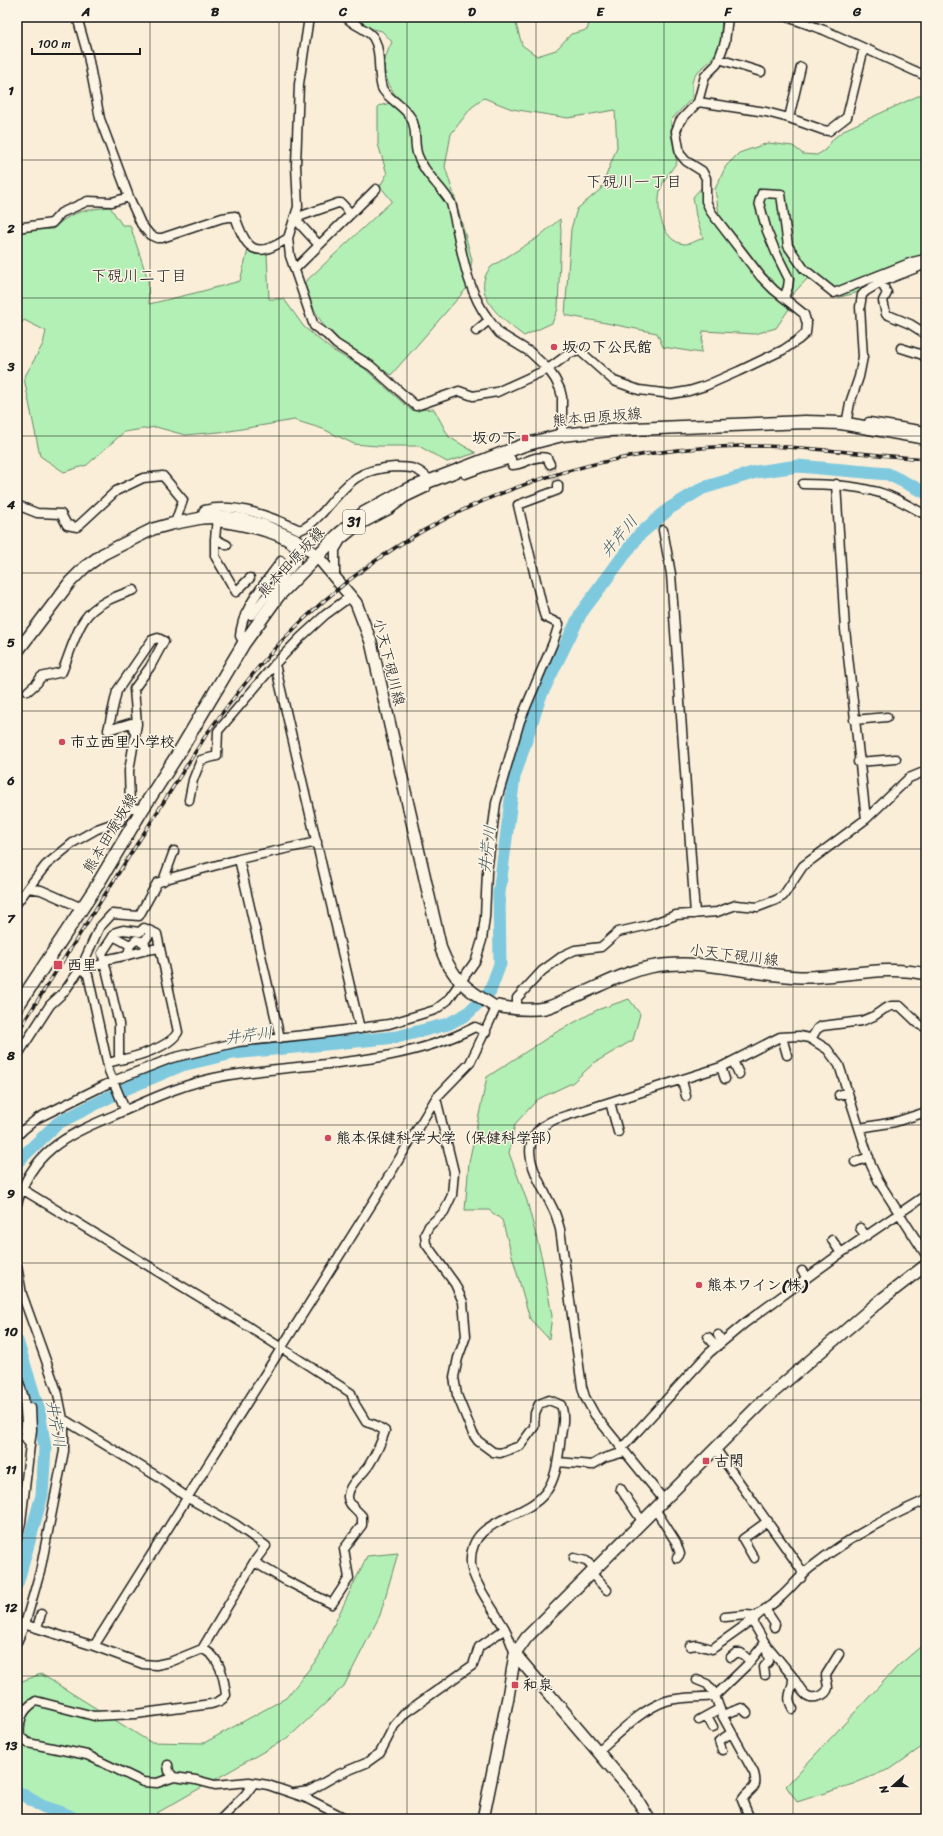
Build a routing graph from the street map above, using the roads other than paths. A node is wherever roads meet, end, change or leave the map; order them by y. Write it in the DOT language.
graph roads {
  1 [pos="77,17"];
  2 [pos="309,17"];
  3 [pos="346,17"];
  4 [pos="728,17"];
  5 [pos="787,17"];
  6 [pos="864,48"];
  7 [pos="719,59"];
  8 [pos="802,67"];
  9 [pos="761,72"];
  10 [pos="926,76"];
  11 [pos="698,102"];
  12 [pos="789,118"];
  13 [pos="376,189"];
  14 [pos="129,197"];
  15 [pos="351,214"];
  16 [pos="296,221"];
  17 [pos="17,228"];
  18 [pos="288,238"];
  19 [pos="319,245"];
  20 [pos="926,261"];
  21 [pos="295,269"];
  22 [pos="881,282"];
  23 [pos="784,298"];
  24 [pos="489,320"];
  25 [pos="476,331"];
  26 [pos="926,334"];
  27 [pos="901,348"];
  28 [pos="926,359"];
  29 [pos="548,369"];
  30 [pos="831,418"];
  31 [pos="847,419"];
  32 [pos="926,431"];
  33 [pos="562,435"];
  34 [pos="926,438"];
  35 [pos="550,464"];
  36 [pos="478,466"];
  37 [pos="430,480"];
  38 [pos="803,484"];
  39 [pos="836,484"];
  40 [pos="558,485"];
  41 [pos="17,505"];
  42 [pos="926,515"];
  43 [pos="202,518"];
  44 [pos="217,520"];
  45 [pos="175,523"];
  46 [pos="663,530"];
  47 [pos="215,539"];
  48 [pos="227,545"];
  49 [pos="317,556"];
  50 [pos="281,560"];
  51 [pos="335,576"];
  52 [pos="250,578"];
  53 [pos="134,590"];
  54 [pos="350,596"];
  55 [pos="245,615"];
  56 [pos="244,643"];
  57 [pos="17,652"];
  58 [pos="275,664"];
  59 [pos="28,691"];
  60 [pos="887,717"];
  61 [pos="854,720"];
  62 [pos="135,734"];
  63 [pos="896,759"];
  64 [pos="858,762"];
  65 [pos="926,771"];
  66 [pos="189,800"];
  67 [pos="130,807"];
  68 [pos="142,810"];
  69 [pos="866,819"];
  70 [pos="316,842"];
  71 [pos="174,851"];
  72 [pos="239,860"];
  73 [pos="163,881"];
  74 [pos="28,888"];
  75 [pos="17,903"];
  76 [pos="82,908"];
  77 [pos="695,914"];
  78 [pos="152,932"];
  79 [pos="113,936"];
  80 [pos="130,945"];
  81 [pos="146,946"];
  82 [pos="160,948"];
  83 [pos="128,955"];
  84 [pos="105,962"];
  85 [pos="81,968"];
  86 [pos="926,974"];
  87 [pos="462,984"];
  88 [pos="492,1004"];
  89 [pos="17,1007"];
  90 [pos="517,1009"];
  91 [pos="926,1027"];
  92 [pos="360,1028"];
  93 [pos="486,1032"];
  94 [pos="782,1037"];
  95 [pos="280,1038"];
  96 [pos="811,1039"];
  97 [pos="787,1055"];
  98 [pos="17,1056"];
  99 [pos="119,1060"];
  100 [pos="734,1061"];
  101 [pos="108,1063"];
  102 [pos="721,1066"];
  103 [pos="739,1074"];
  104 [pos="725,1079"];
  105 [pos="682,1080"];
  106 [pos="114,1083"];
  107 [pos="848,1092"];
  108 [pos="839,1095"];
  109 [pos="686,1096"];
  110 [pos="436,1098"];
  111 [pos="610,1102"];
  112 [pos="123,1106"];
  113 [pos="926,1112"];
  114 [pos="860,1128"];
  115 [pos="618,1132"];
  116 [pos="17,1136"];
  117 [pos="869,1157"];
  118 [pos="855,1162"];
  119 [pos="19,1188"];
  120 [pos="926,1195"];
  121 [pos="17,1204"];
  122 [pos="899,1213"];
  123 [pos="860,1228"];
  124 [pos="866,1236"];
  125 [pos="832,1240"];
  126 [pos="841,1253"];
  127 [pos="926,1255"];
  128 [pos="926,1265"];
  129 [pos="17,1266"];
  130 [pos="718,1334"];
  131 [pos="708,1337"];
  132 [pos="719,1344"];
  133 [pos="281,1349"];
  134 [pos="17,1376"];
  135 [pos="31,1408"];
  136 [pos="63,1419"];
  137 [pos="30,1445"];
  138 [pos="715,1448"];
  139 [pos="624,1450"];
  140 [pos="558,1462"];
  141 [pos="620,1488"];
  142 [pos="188,1498"];
  143 [pos="664,1500"];
  144 [pos="926,1500"];
  145 [pos="655,1509"];
  146 [pos="642,1521"];
  147 [pos="768,1521"];
  148 [pos="17,1539"];
  149 [pos="574,1558"];
  150 [pos="677,1558"];
  151 [pos="754,1558"];
  152 [pos="254,1562"];
  153 [pos="592,1570"];
  154 [pos="801,1578"];
  155 [pos="607,1590"];
  156 [pos="765,1609"];
  157 [pos="41,1614"];
  158 [pos="725,1617"];
  159 [pos="755,1618"];
  160 [pos="21,1623"];
  161 [pos="774,1627"];
  162 [pos="37,1628"];
  163 [pos="505,1629"];
  164 [pos="17,1642"];
  165 [pos="767,1645"];
  166 [pos="94,1646"];
  167 [pos="690,1646"];
  168 [pos="202,1649"];
  169 [pos="515,1654"];
  170 [pos="839,1654"];
  171 [pos="732,1657"];
  172 [pos="750,1661"];
  173 [pos="765,1675"];
  174 [pos="793,1677"];
  175 [pos="697,1680"];
  176 [pos="716,1695"];
  177 [pos="793,1710"];
  178 [pos="720,1712"];
  179 [pos="747,1713"];
  180 [pos="707,1716"];
  181 [pos="699,1720"];
  182 [pos="712,1727"];
  183 [pos="731,1733"];
  184 [pos="722,1750"];
  185 [pos="597,1752"];
  186 [pos="168,1765"];
  187 [pos="173,1777"];
  188 [pos="254,1783"];
  189 [pos="293,1794"];
  190 [pos="221,1819"];
  191 [pos="347,1819"];
  192 [pos="483,1819"];
  193 [pos="649,1819"];
  194 [pos="750,1819"];
  1 -- 14 [label="street"];
  2 -- 16 [label="street"];
  3 -- 24 [label="street"];
  4 -- 7 [label="street"];
  5 -- 6 [label="street"];
  6 -- 10 [label="street"];
  6 -- 12 [label="street"];
  7 -- 9 [label="street"];
  7 -- 11 [label="street"];
  8 -- 12 [label="street"];
  11 -- 12 [label="street"];
  11 -- 23 [label="street"];
  13 -- 15 [label="street"];
  14 -- 17 [label="street"];
  14 -- 18 [label="street"];
  15 -- 16 [label="street"];
  15 -- 19 [label="street"];
  16 -- 18 [label="street"];
  16 -- 19 [label="street"];
  18 -- 21 [label="street"];
  19 -- 21 [label="street"];
  20 -- 22 [label="street"];
  20 -- 23 [label="street"];
  21 -- 29 [label="street"];
  22 -- 26 [label="street"];
  22 -- 31 [label="street"];
  23 -- 29 [label="street"];
  24 -- 25 [label="street"];
  24 -- 29 [label="street"];
  27 -- 28 [label="street"];
  29 -- 33 [label="street"];
  30 -- 31 [label="street"];
  31 -- 32 [label="street"];
  33 -- 34 [label="main road, 熊本田原坂線 / 31"];
  33 -- 36 [label="main road, 熊本田原坂線 / 31"];
  35 -- 36 [label="street"];
  36 -- 37 [label="main road, 熊本田原坂線 / 31"];
  36 -- 51 [label="street"];
  37 -- 43 [label="street"];
  37 -- 49 [label="main road, 熊本田原坂線 / 31"];
  38 -- 39 [label="street"];
  39 -- 42 [label="street"];
  39 -- 61 [label="street"];
  40 -- 87 [label="street"];
  41 -- 45 [label="street"];
  43 -- 44 [label="main road, 小天下硯川線"];
  43 -- 45 [label="main road, 小天下硯川線"];
  44 -- 47 [label="street"];
  44 -- 49 [label="main road, 小天下硯川線"];
  44 -- 55 [label="street"];
  45 -- 57 [label="main road, 小天下硯川線"];
  46 -- 77 [label="street"];
  47 -- 48 [label="street"];
  47 -- 52 [label="street"];
  49 -- 51 [label="main road, 小天下硯川線"];
  49 -- 56 [label="main road, 熊本田原坂線 / 31"];
  50 -- 55 [label="street"];
  51 -- 54 [label="main road, 小天下硯川線"];
  53 -- 59 [label="street"];
  54 -- 58 [label="street"];
  54 -- 87 [label="main road, 小天下硯川線"];
  55 -- 56 [label="street"];
  56 -- 68 [label="main road, 熊本田原坂線 / 31"];
  58 -- 66 [label="street"];
  58 -- 70 [label="street"];
  60 -- 61 [label="street"];
  61 -- 64 [label="street"];
  62 -- 62 [label="street"];
  62 -- 67 [label="street"];
  63 -- 64 [label="street"];
  64 -- 69 [label="street"];
  65 -- 69 [label="street"];
  67 -- 68 [label="street"];
  67 -- 74 [label="street"];
  68 -- 76 [label="main road, 熊本田原坂線 / 31"];
  69 -- 77 [label="street"];
  70 -- 72 [label="street"];
  70 -- 92 [label="street"];
  71 -- 73 [label="street"];
  72 -- 73 [label="street"];
  72 -- 95 [label="street"];
  73 -- 85 [label="street"];
  74 -- 75 [label="street"];
  74 -- 76 [label="street"];
  76 -- 89 [label="main road, 熊本田原坂線 / 31"];
  77 -- 90 [label="street"];
  78 -- 79 [label="street"];
  78 -- 81 [label="street"];
  78 -- 82 [label="street"];
  79 -- 80 [label="street"];
  79 -- 84 [label="street"];
  80 -- 81 [label="street"];
  80 -- 83 [label="street"];
  81 -- 82 [label="street"];
  81 -- 83 [label="street"];
  82 -- 99 [label="street"];
  83 -- 84 [label="street"];
  84 -- 85 [label="street"];
  84 -- 99 [label="street"];
  85 -- 98 [label="street"];
  85 -- 101 [label="street"];
  86 -- 90 [label="main road, 小天下硯川線"];
  87 -- 88 [label="main road, 小天下硯川線"];
  87 -- 92 [label="street"];
  88 -- 90 [label="main road, 小天下硯川線"];
  88 -- 93 [label="street"];
  91 -- 96 [label="street"];
  92 -- 95 [label="street"];
  93 -- 110 [label="street"];
  93 -- 119 [label="street"];
  94 -- 96 [label="street"];
  94 -- 97 [label="street"];
  94 -- 100 [label="street"];
  95 -- 106 [label="street"];
  96 -- 107 [label="street"];
  99 -- 101 [label="street"];
  100 -- 102 [label="street"];
  100 -- 103 [label="street"];
  101 -- 106 [label="street"];
  102 -- 104 [label="street"];
  102 -- 105 [label="street"];
  105 -- 109 [label="street"];
  105 -- 111 [label="street"];
  106 -- 112 [label="street"];
  106 -- 116 [label="street"];
  107 -- 108 [label="street"];
  107 -- 114 [label="street"];
  110 -- 133 [label="street"];
  110 -- 140 [label="street"];
  111 -- 115 [label="street"];
  111 -- 139 [label="street"];
  113 -- 114 [label="street"];
  114 -- 117 [label="street"];
  117 -- 118 [label="street"];
  117 -- 122 [label="street"];
  119 -- 121 [label="street"];
  119 -- 133 [label="street"];
  120 -- 122 [label="street"];
  122 -- 124 [label="street"];
  122 -- 127 [label="street"];
  123 -- 124 [label="street"];
  124 -- 126 [label="street"];
  125 -- 126 [label="street"];
  126 -- 132 [label="street"];
  128 -- 138 [label="main road"];
  129 -- 136 [label="street"];
  130 -- 132 [label="street"];
  131 -- 132 [label="street"];
  132 -- 139 [label="street"];
  133 -- 142 [label="street"];
  133 -- 152 [label="street"];
  134 -- 137 [label="street"];
  135 -- 137 [label="street"];
  136 -- 142 [label="street"];
  136 -- 160 [label="street"];
  137 -- 148 [label="street"];
  138 -- 143 [label="main road"];
  138 -- 147 [label="street"];
  139 -- 140 [label="street"];
  139 -- 143 [label="street"];
  140 -- 163 [label="street"];
  141 -- 146 [label="street"];
  142 -- 152 [label="street"];
  142 -- 166 [label="street"];
  143 -- 145 [label="main road"];
  144 -- 154 [label="street"];
  145 -- 146 [label="main road"];
  145 -- 150 [label="street"];
  146 -- 153 [label="main road"];
  147 -- 151 [label="street"];
  147 -- 154 [label="street"];
  149 -- 153 [label="street"];
  152 -- 168 [label="street"];
  153 -- 155 [label="street"];
  153 -- 169 [label="main road"];
  154 -- 156 [label="street"];
  156 -- 159 [label="street"];
  156 -- 161 [label="street"];
  157 -- 162 [label="street"];
  158 -- 159 [label="street"];
  159 -- 165 [label="street"];
  159 -- 167 [label="street"];
  160 -- 162 [label="street"];
  160 -- 164 [label="street"];
  162 -- 166 [label="street"];
  163 -- 169 [label="street"];
  163 -- 189 [label="street"];
  165 -- 172 [label="street"];
  165 -- 173 [label="street"];
  165 -- 174 [label="street"];
  166 -- 168 [label="street"];
  168 -- 187 [label="street"];
  169 -- 185 [label="main road"];
  169 -- 192 [label="main road"];
  170 -- 174 [label="street"];
  171 -- 172 [label="street"];
  172 -- 176 [label="street"];
  174 -- 177 [label="street"];
  175 -- 176 [label="street"];
  176 -- 178 [label="street"];
  176 -- 185 [label="street"];
  178 -- 179 [label="street"];
  178 -- 180 [label="street"];
  178 -- 183 [label="street"];
  180 -- 181 [label="street"];
  180 -- 182 [label="street"];
  183 -- 184 [label="street"];
  183 -- 194 [label="street"];
  185 -- 193 [label="main road"];
  186 -- 187 [label="street"];
  187 -- 188 [label="street"];
  188 -- 189 [label="street"];
  188 -- 190 [label="street"];
  189 -- 191 [label="street"];
}
